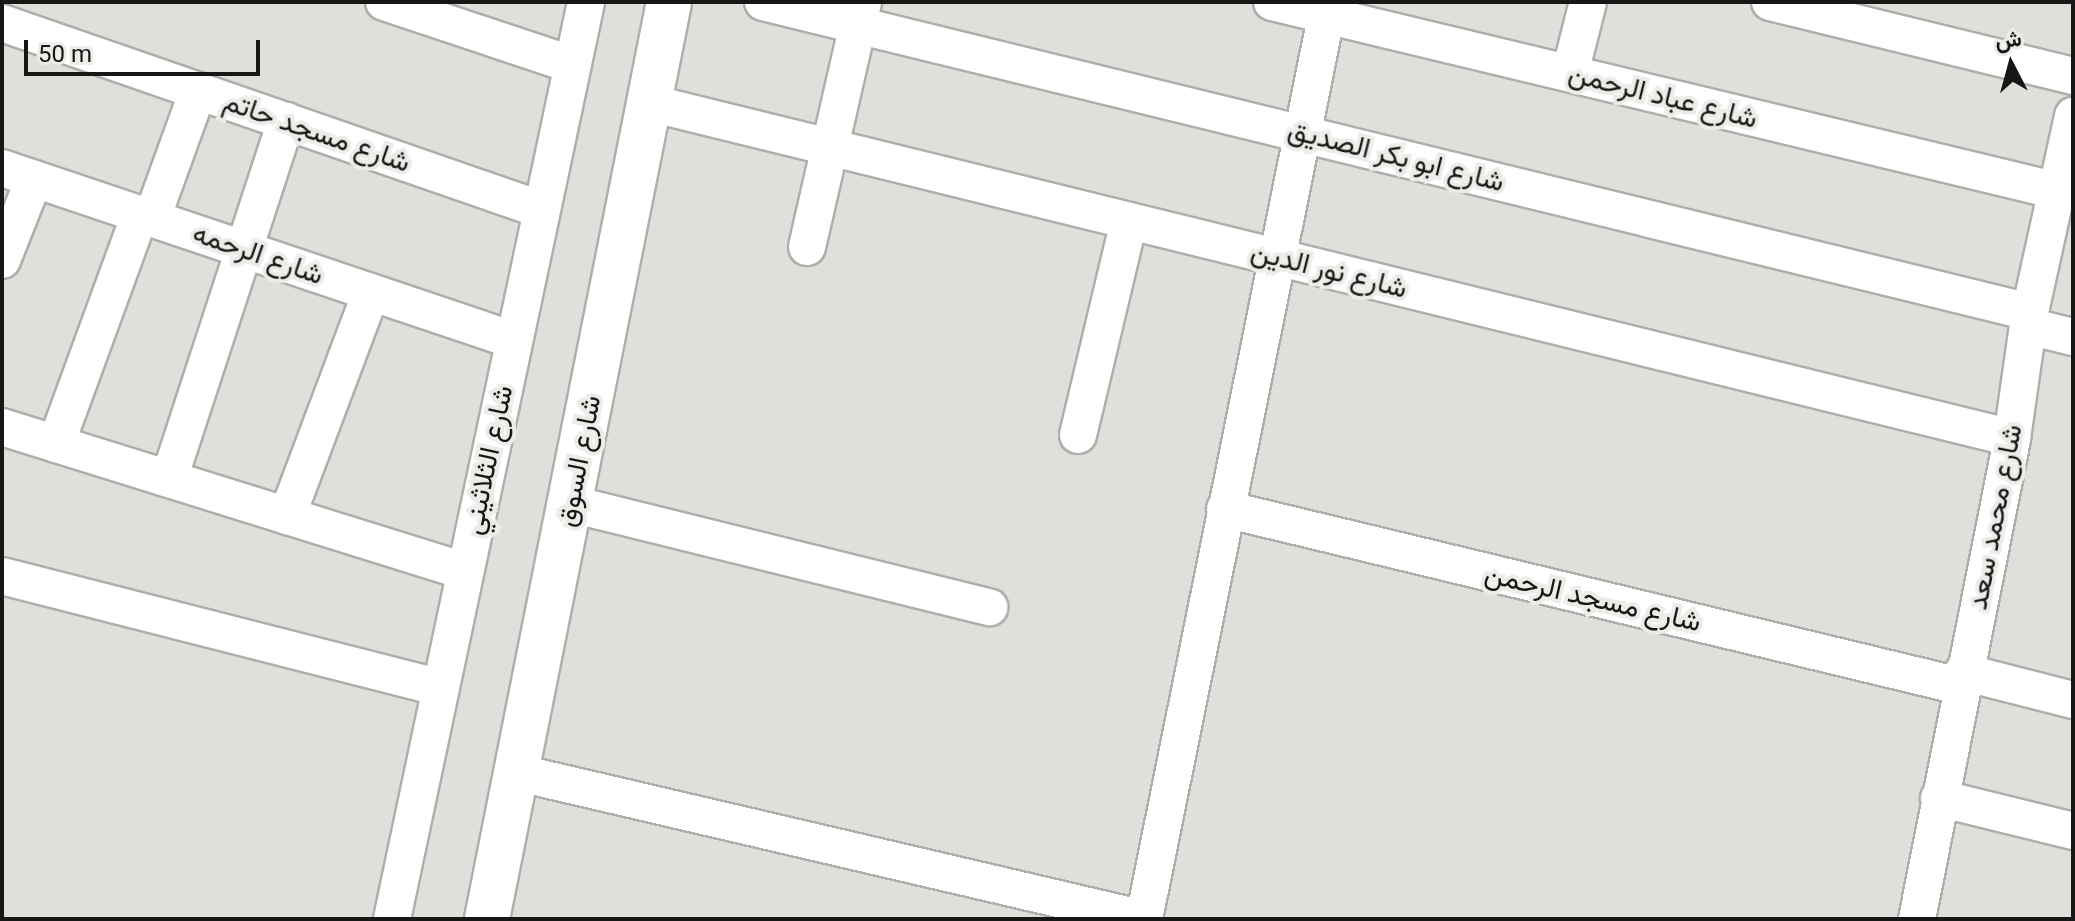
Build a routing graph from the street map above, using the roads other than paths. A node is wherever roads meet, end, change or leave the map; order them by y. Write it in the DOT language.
graph roads {
  1 [pos="384,2"];
  2 [pos="586,2"];
  3 [pos="669,2"];
  4 [pos="763,2"];
  5 [pos="1272,2"];
  6 [pos="1588,2"];
  7 [pos="1770,2"];
  8 [pos="1328,8"];
  9 [pos="860,14"];
  10 [pos="2,23"];
  11 [pos="573,65"];
  12 [pos="1570,73"];
  13 [pos="2073,76"];
  14 [pos="198,91"];
  15 [pos="646,102"];
  16 [pos="2073,116"];
  17 [pos="286,121"];
  18 [pos="1302,133"];
  19 [pos="829,147"];
  20 [pos="18,174"];
  21 [pos="2054,190"];
  22 [pos="542,210"];
  23 [pos="146,216"];
  24 [pos="1129,221"];
  25 [pos="807,247"];
  26 [pos="244,250"];
  27 [pos="1277,257"];
  28 [pos="2,260"];
  29 [pos="371,292"];
  30 [pos="2029,319"];
  31 [pos="2073,337"];
  32 [pos="513,340"];
  33 [pos="2,427"];
  34 [pos="1078,435"];
  35 [pos="2012,438"];
  36 [pos="56,444"];
  37 [pos="169,479"];
  38 [pos="572,504"];
  39 [pos="1225,509"];
  40 [pos="287,516"];
  41 [pos="465,571"];
  42 [pos="2,576"];
  43 [pos="989,607"];
  44 [pos="1962,679"];
  45 [pos="441,688"];
  46 [pos="2073,700"];
  47 [pos="515,772"];
  48 [pos="1939,798"];
  49 [pos="2073,831"];
  50 [pos="392,919"];
  51 [pos="487,919"];
  52 [pos="1144,919"];
  53 [pos="1917,919"];
  1 -- 11 [label="street"];
  2 -- 11 [label="street, شارع الثلاثيني"];
  3 -- 15 [label="street, شارع السوق"];
  4 -- 9 [label="street, شارع ابو بكر الصديق"];
  5 -- 8 [label="street, شارع عباد الرحمن"];
  6 -- 12 [label="street"];
  7 -- 13 [label="street"];
  8 -- 12 [label="street, شارع عباد الرحمن"];
  8 -- 18 [label="street"];
  9 -- 18 [label="street, شارع ابو بكر الصديق"];
  9 -- 19 [label="street"];
  10 -- 14 [label="street, شارع مسجد حاتم"];
  11 -- 22 [label="street, شارع الثلاثيني"];
  12 -- 21 [label="street, شارع عباد الرحمن"];
  14 -- 17 [label="street, شارع مسجد حاتم"];
  14 -- 23 [label="street"];
  15 -- 19 [label="street, شارع نور الدين"];
  15 -- 38 [label="street, شارع السوق"];
  16 -- 21 [label="street, شارع محمد سعد"];
  17 -- 22 [label="street, شارع مسجد حاتم"];
  17 -- 26 [label="street"];
  18 -- 27 [label="street"];
  18 -- 30 [label="street, شارع ابو بكر الصديق"];
  19 -- 24 [label="street, شارع نور الدين"];
  19 -- 25 [label="street"];
  20 -- 23 [label="street, شارع الرحمه"];
  20 -- 28 [label="street"];
  21 -- 30 [label="street, شارع محمد سعد"];
  22 -- 32 [label="street, شارع الثلاثيني"];
  23 -- 26 [label="street, شارع الرحمه"];
  23 -- 36 [label="street"];
  24 -- 27 [label="street, شارع نور الدين"];
  24 -- 34 [label="street"];
  26 -- 29 [label="street, شارع الرحمه"];
  26 -- 37 [label="street"];
  27 -- 35 [label="street, شارع نور الدين"];
  27 -- 39 [label="street"];
  29 -- 32 [label="street, شارع الرحمه"];
  29 -- 40 [label="street"];
  30 -- 31 [label="street, شارع ابو بكر الصديق"];
  30 -- 35 [label="street, شارع محمد سعد"];
  32 -- 41 [label="street, شارع الثلاثيني"];
  33 -- 36 [label="street"];
  35 -- 44 [label="street, شارع محمد سعد"];
  36 -- 37 [label="street"];
  37 -- 40 [label="street"];
  38 -- 43 [label="street"];
  38 -- 47 [label="street, شارع السوق"];
  39 -- 44 [label="street, شارع مسجد الرحمن"];
  39 -- 52 [label="street"];
  40 -- 41 [label="street"];
  41 -- 45 [label="street, شارع الثلاثيني"];
  42 -- 45 [label="street"];
  44 -- 46 [label="street, شارع مسجد الرحمن"];
  44 -- 48 [label="street, شارع محمد سعد"];
  45 -- 50 [label="street, شارع الثلاثيني"];
  47 -- 51 [label="street, شارع السوق"];
  47 -- 52 [label="street"];
  48 -- 49 [label="street"];
  48 -- 53 [label="street, شارع محمد سعد"];
}
